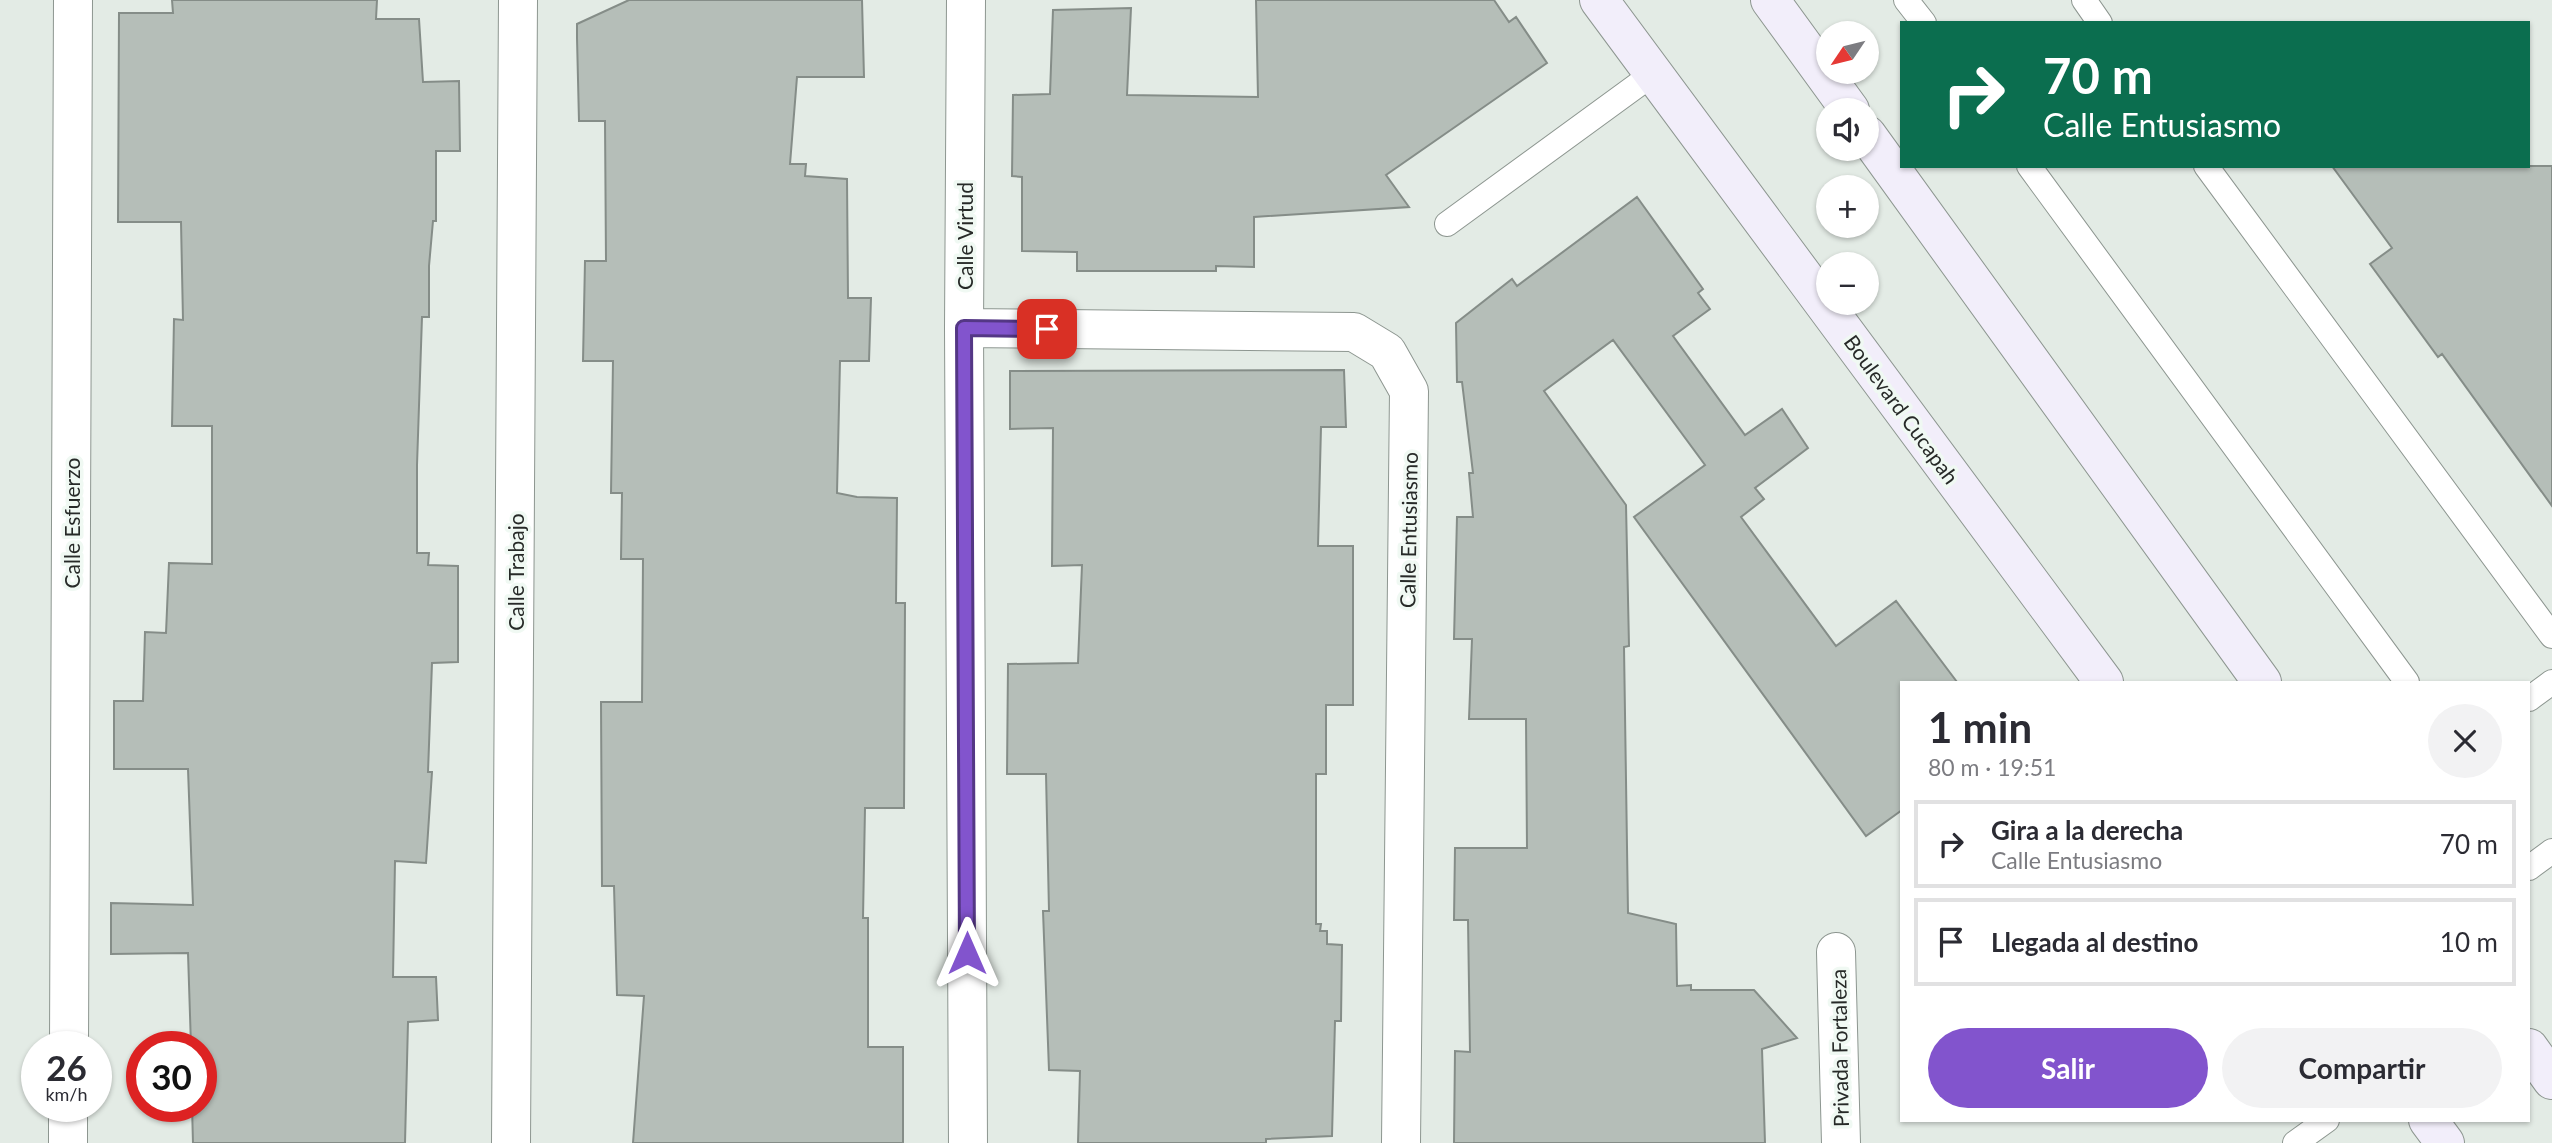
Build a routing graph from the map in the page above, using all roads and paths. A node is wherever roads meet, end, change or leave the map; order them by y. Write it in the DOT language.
graph roads {
  1 [pos="73,0"];
  2 [pos="518,0"];
  3 [pos="966,0"];
  4 [pos="1600,0"];
  5 [pos="1770,0"];
  6 [pos="2084,0"];
  7 [pos="2099,21"];
  8 [pos="1654,73"];
  9 [pos="1841,98"];
  10 [pos="1879,152"];
  11 [pos="2030,168"];
  12 [pos="2207,168"];
  13 [pos="1447,224"];
  14 [pos="964,328"];
  15 [pos="2552,636"];
  16 [pos="2103,681"];
  17 [pos="2261,681"];
  18 [pos="2406,681"];
  19 [pos="2552,682"];
  20 [pos="2530,698"];
  21 [pos="2552,851"];
  22 [pos="2530,867"];
  23 [pos="1836,953"];
  24 [pos="68,1031"];
  25 [pos="2530,1049"];
  26 [pos="2552,1080"];
  27 [pos="68,1122"];
  28 [pos="2324,1122"];
  29 [pos="2429,1122"];
  30 [pos="68,1143"];
  31 [pos="511,1143"];
  32 [pos="968,1143"];
  33 [pos="1401,1143"];
  34 [pos="1841,1143"];
  35 [pos="2295,1143"];
  36 [pos="2445,1143"];
  1 -- 24 [label="street, Calle Esfuerzo"];
  2 -- 31 [label="street, Calle Trabajo"];
  3 -- 14 [label="street, Calle Virtud"];
  4 -- 8 [label="main road, Boulevard Cucapah"];
  5 -- 9 [label="main road"];
  6 -- 7 [label="lane"];
  8 -- 13 [label="lane"];
  8 -- 16 [label="main road, Boulevard Cucapah"];
  10 -- 17 [label="main road"];
  11 -- 18 [label="lane"];
  12 -- 15 [label="lane"];
  14 -- 32 [label="street, Calle Virtud"];
  14 -- 33 [label="street, Calle Entusiasmo"];
  19 -- 20 [label="lane"];
  21 -- 22 [label="lane"];
  23 -- 34 [label="street, Privada Fortaleza"];
  25 -- 26 [label="main road"];
  27 -- 30 [label="street"];
  28 -- 35 [label="lane"];
  29 -- 36 [label="main road"];
}
